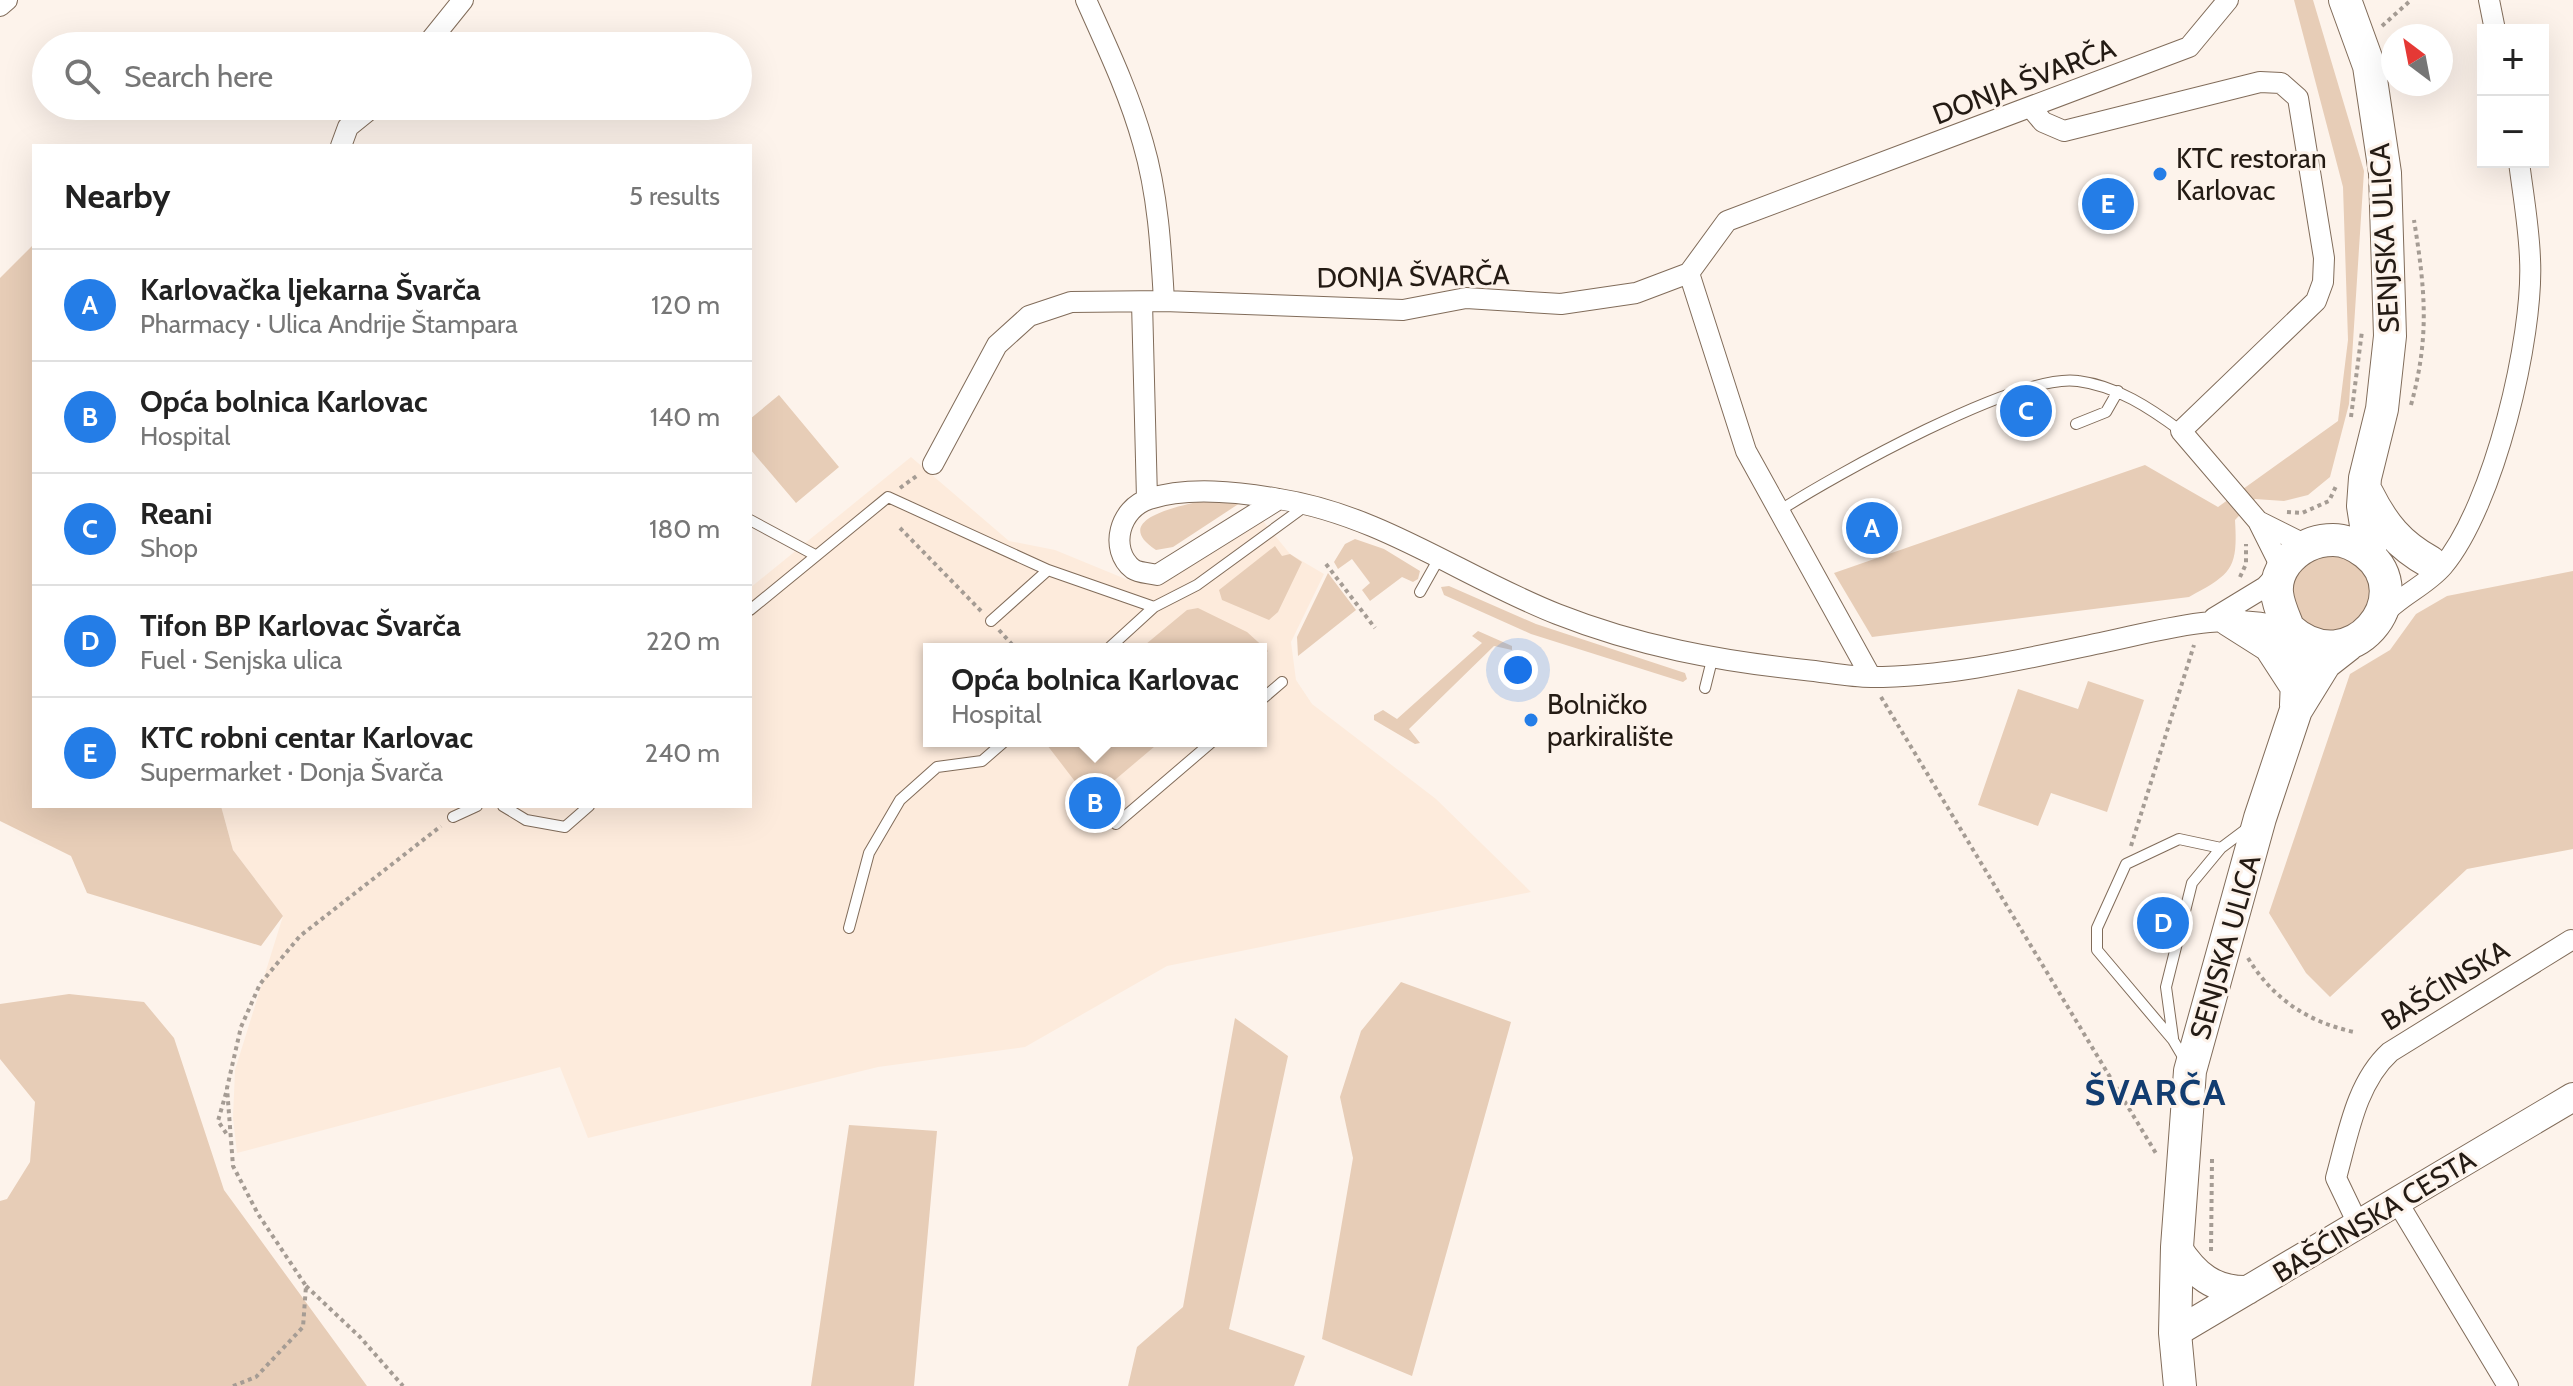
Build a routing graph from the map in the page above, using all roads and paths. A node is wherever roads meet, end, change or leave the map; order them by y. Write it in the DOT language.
graph roads {
  1 [pos="7,0"];
  2 [pos="463,0"];
  3 [pos="1086,0"];
  4 [pos="2228,0"];
  5 [pos="2345,0"];
  6 [pos="2411,0"];
  7 [pos="2489,0"];
  8 [pos="0,6"];
  9 [pos="2494,24"];
  10 [pos="437,32"];
  11 [pos="2375,33"];
  12 [pos="2032,109"];
  13 [pos="357,120"];
  14 [pos="342,144"];
  15 [pos="2520,168"];
  16 [pos="1689,273"];
  17 [pos="2426,294"];
  18 [pos="1164,301"];
  19 [pos="1142,302"];
  20 [pos="2362,325"];
  21 [pos="2118,391"];
  22 [pos="2409,409"];
  23 [pos="2076,424"];
  24 [pos="2349,430"];
  25 [pos="2181,431"];
  26 [pos="933,464"];
  27 [pos="2357,480"];
  28 [pos="888,497"];
  29 [pos="1147,499"];
  30 [pos="1279,499"];
  31 [pos="1309,503"];
  32 [pos="1779,511"];
  33 [pos="752,521"];
  34 [pos="2258,521"];
  35 [pos="900,528"];
  36 [pos="2306,545"];
  37 [pos="815,555"];
  38 [pos="2371,557"];
  39 [pos="2441,557"];
  40 [pos="1438,560"];
  41 [pos="1326,564"];
  42 [pos="2282,569"];
  43 [pos="1048,570"];
  44 [pos="2238,581"];
  45 [pos="1420,592"];
  46 [pos="1154,607"];
  47 [pos="752,608"];
  48 [pos="2220,620"];
  49 [pos="991,621"];
  50 [pos="2376,623"];
  51 [pos="1375,628"];
  52 [pos="2289,629"];
  53 [pos="1011,643"];
  54 [pos="1115,643"];
  55 [pos="2201,643"];
  56 [pos="2348,645"];
  57 [pos="1712,660"];
  58 [pos="1871,677"];
  59 [pos="1282,682"];
  60 [pos="1705,688"];
  61 [pos="1267,695"];
  62 [pos="2296,699"];
  63 [pos="998,747"];
  64 [pos="1206,747"];
  65 [pos="468,808"];
  66 [pos="506,808"];
  67 [pos="587,808"];
  68 [pos="453,817"];
  69 [pos="2260,818"];
  70 [pos="1116,824"];
  71 [pos="2221,848"];
  72 [pos="2126,864"];
  73 [pos="849,928"];
  74 [pos="2571,940"];
  75 [pos="2240,964"];
  76 [pos="2354,1032"];
  77 [pos="2173,1040"];
  78 [pos="2190,1071"];
  79 [pos="227,1088"];
  80 [pos="2573,1097"];
  81 [pos="229,1138"];
  82 [pos="2212,1149"];
  83 [pos="2180,1196"];
  84 [pos="2398,1203"];
  85 [pos="2359,1226"];
  86 [pos="2177,1247"];
  87 [pos="2207,1281"];
  88 [pos="306,1286"];
  89 [pos="2248,1290"];
  90 [pos="2175,1333"];
  91 [pos="233,1386"];
  92 [pos="403,1386"];
  93 [pos="2180,1386"];
  94 [pos="2508,1386"];
  1 -- 8 [label="street"];
  2 -- 10 [label="street"];
  3 -- 18 [label="street"];
  4 -- 12 [label="street, DONJA ŠVARČA"];
  5 -- 27 [label="main road, SENJSKA ULICA"];
  6 -- 11 [label="path"];
  7 -- 9 [label="street"];
  12 -- 16 [label="street, DONJA ŠVARČA"];
  12 -- 25 [label="street"];
  13 -- 14 [label="street"];
  15 -- 39 [label="street"];
  16 -- 18 [label="street, DONJA ŠVARČA"];
  16 -- 32 [label="street"];
  17 -- 22 [label="path"];
  18 -- 19 [label="street, DONJA ŠVARČA"];
  19 -- 26 [label="street, DONJA ŠVARČA"];
  19 -- 29 [label="street"];
  20 -- 24 [label="path"];
  21 -- 23 [label="lane"];
  21 -- 25 [label="lane"];
  21 -- 32 [label="lane"];
  25 -- 34 [label="street"];
  26 -- 28 [label="path"];
  27 -- 34 [label="path"];
  27 -- 36 [label="main road, SENJSKA ULICA"];
  27 -- 38 [label="main road, SENJSKA ULICA"];
  27 -- 39 [label="main road"];
  28 -- 37 [label="lane"];
  28 -- 43 [label="lane"];
  29 -- 30 [label="street"];
  29 -- 30 [label="street"];
  30 -- 31 [label="street"];
  31 -- 40 [label="street"];
  31 -- 46 [label="lane"];
  32 -- 58 [label="street"];
  33 -- 37 [label="lane"];
  34 -- 36 [label="street"];
  34 -- 42 [label="street"];
  34 -- 44 [label="path"];
  35 -- 49 [label="path"];
  36 -- 38 [label="main road"];
  36 -- 42 [label="main road"];
  37 -- 47 [label="lane"];
  38 -- 39 [label="street"];
  38 -- 50 [label="main road"];
  39 -- 50 [label="street"];
  40 -- 45 [label="lane"];
  40 -- 57 [label="street"];
  41 -- 51 [label="path"];
  42 -- 48 [label="street"];
  42 -- 52 [label="main road"];
  43 -- 46 [label="lane"];
  43 -- 49 [label="lane"];
  46 -- 54 [label="lane"];
  48 -- 52 [label="street"];
  48 -- 58 [label="street"];
  48 -- 62 [label="main road"];
  49 -- 53 [label="path"];
  50 -- 56 [label="main road"];
  52 -- 56 [label="main road"];
  52 -- 62 [label="main road, SENJSKA ULICA"];
  55 -- 72 [label="path"];
  56 -- 62 [label="main road, SENJSKA ULICA"];
  57 -- 58 [label="street"];
  57 -- 60 [label="lane"];
  58 -- 83 [label="path"];
  59 -- 61 [label="lane"];
  62 -- 69 [label="main road, SENJSKA ULICA"];
  63 -- 73 [label="lane"];
  64 -- 70 [label="lane"];
  65 -- 68 [label="lane"];
  66 -- 67 [label="lane"];
  68 -- 79 [label="path"];
  69 -- 71 [label="lane"];
  69 -- 78 [label="main road, SENJSKA ULICA"];
  71 -- 72 [label="lane"];
  71 -- 77 [label="lane"];
  72 -- 77 [label="lane"];
  74 -- 85 [label="street, BAŠĆINSKA"];
  75 -- 76 [label="path"];
  77 -- 78 [label="lane"];
  78 -- 83 [label="main road, SENJSKA ULICA"];
  79 -- 81 [label="path"];
  79 -- 81 [label="path"];
  80 -- 84 [label="street, BAŠĆINSKA CESTA"];
  81 -- 88 [label="path"];
  82 -- 87 [label="path"];
  83 -- 86 [label="main road, SENJSKA ULICA"];
  84 -- 85 [label="street, BAŠĆINSKA CESTA"];
  84 -- 94 [label="street"];
  85 -- 89 [label="street, BAŠĆINSKA CESTA"];
  86 -- 87 [label="street"];
  86 -- 90 [label="main road, SENJSKA ULICA"];
  87 -- 89 [label="street"];
  88 -- 91 [label="path"];
  88 -- 92 [label="path"];
  89 -- 90 [label="street, BAŠĆINSKA CESTA"];
  90 -- 93 [label="main road, SENJSKA ULICA"];
}
